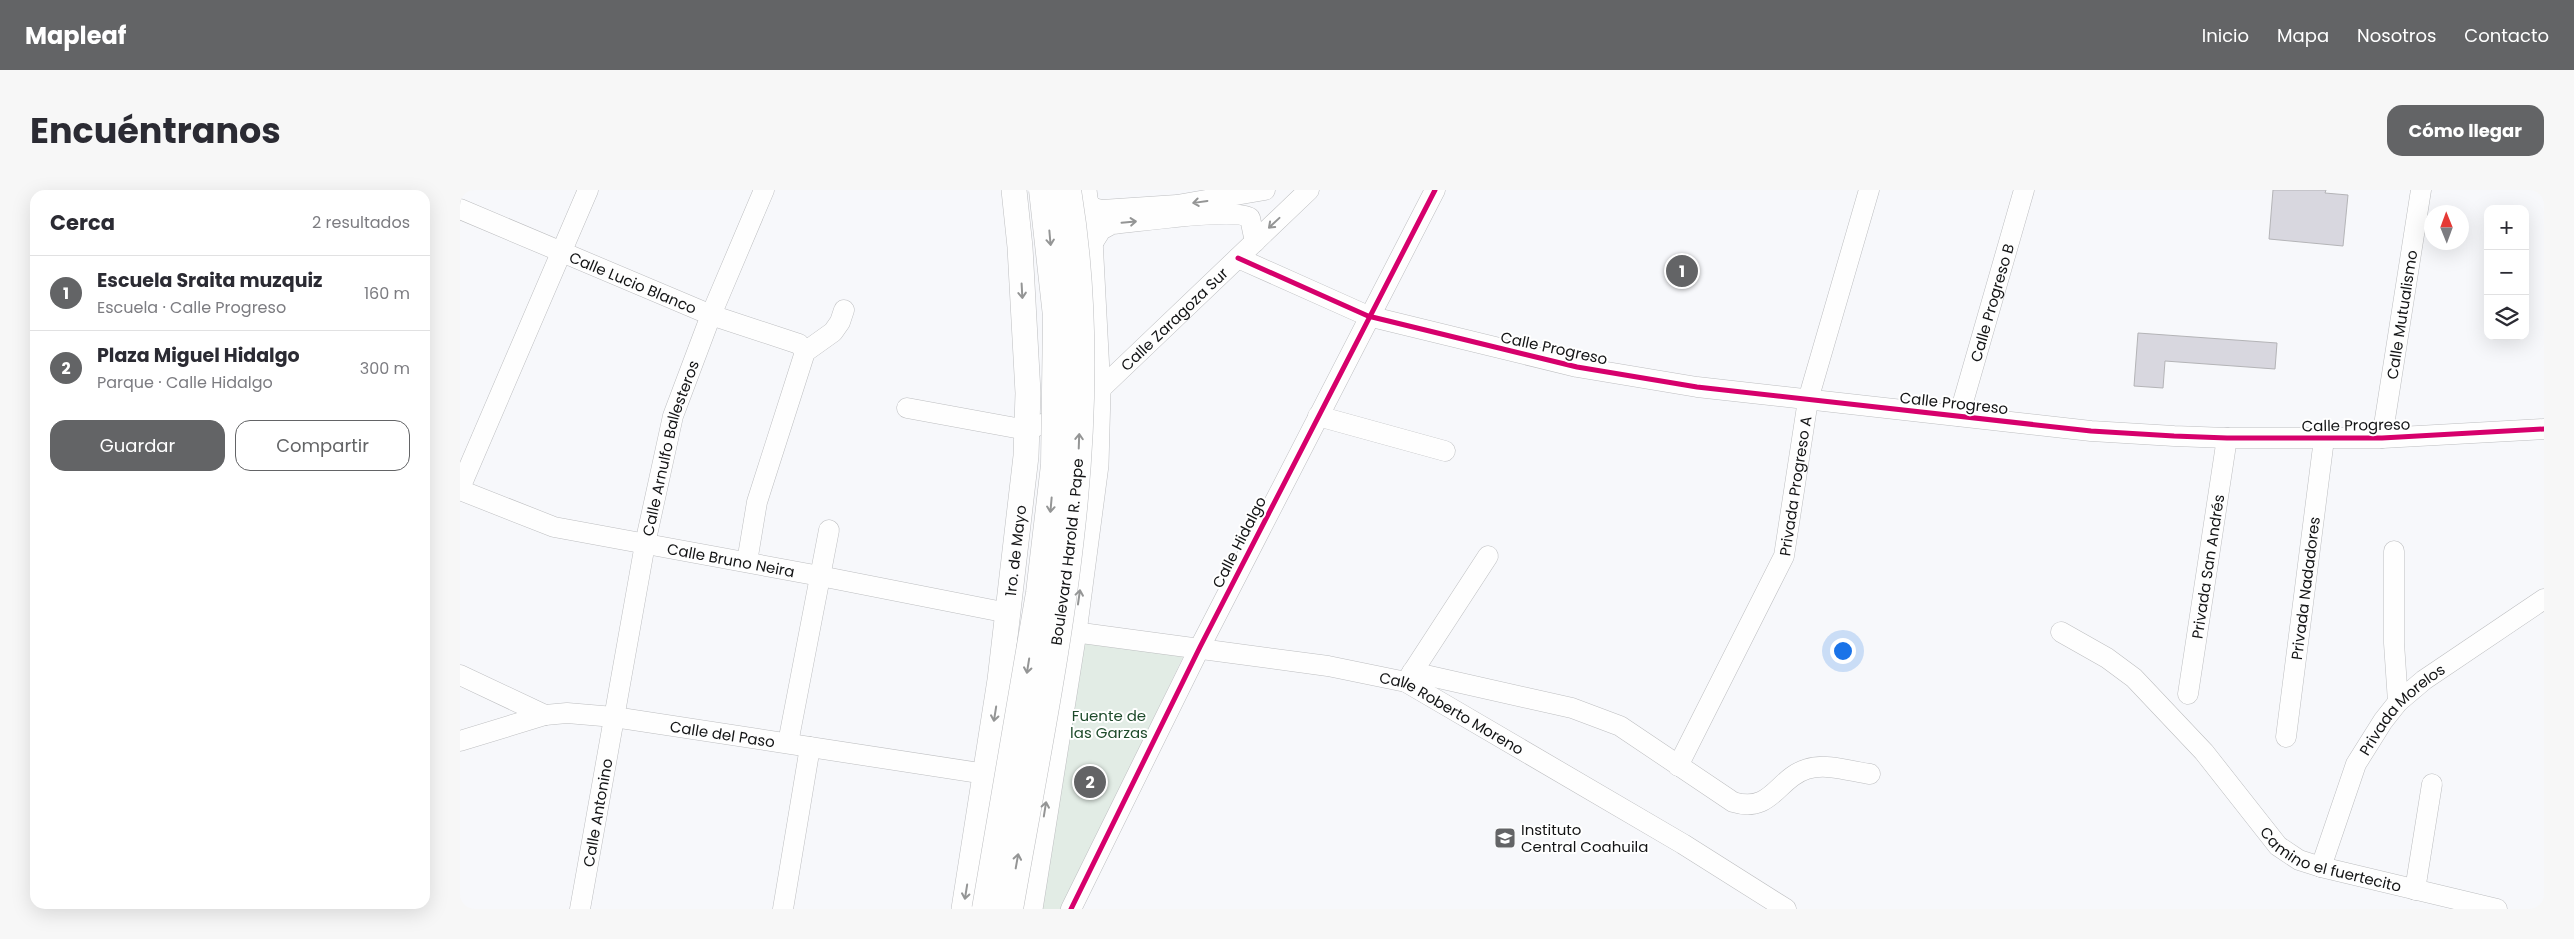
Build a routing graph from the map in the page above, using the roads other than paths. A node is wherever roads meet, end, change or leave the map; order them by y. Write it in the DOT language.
graph roads {
  1 [pos="588,190"];
  2 [pos="764,190"];
  3 [pos="1014,190"];
  4 [pos="1043,190"];
  5 [pos="1265,190"];
  6 [pos="1309,190"];
  7 [pos="1435,190"];
  8 [pos="1869,190"];
  9 [pos="2024,190"];
  10 [pos="2422,190"];
  11 [pos="1079,193"];
  12 [pos="460,209"];
  13 [pos="1255,242"];
  14 [pos="1091,246"];
  15 [pos="562,251"];
  16 [pos="1238,258"];
  17 [pos="844,310"];
  18 [pos="711,315"];
  19 [pos="1368,316"];
  20 [pos="1095,335"];
  21 [pos="1025,338"];
  22 [pos="804,352"];
  23 [pos="1098,392"];
  24 [pos="1808,400"];
  25 [pos="907,408"];
  26 [pos="1318,416"];
  27 [pos="1959,416"];
  28 [pos="2544,429"];
  29 [pos="1027,430"];
  30 [pos="2228,438"];
  31 [pos="2382,438"];
  32 [pos="2324,439"];
  33 [pos="1446,451"];
  34 [pos="460,489"];
  35 [pos="829,530"];
  36 [pos="645,544"];
  37 [pos="2394,551"];
  38 [pos="1488,556"];
  39 [pos="747,562"];
  40 [pos="820,576"];
  41 [pos="2544,599"];
  42 [pos="1008,613"];
  43 [pos="1074,632"];
  44 [pos="2062,632"];
  45 [pos="1200,647"];
  46 [pos="460,675"];
  47 [pos="1409,677"];
  48 [pos="2188,694"];
  49 [pos="2398,702"];
  50 [pos="545,715"];
  51 [pos="614,717"];
  52 [pos="2286,737"];
  53 [pos="460,741"];
  54 [pos="788,743"];
  55 [pos="810,747"];
  56 [pos="1678,766"];
  57 [pos="986,774"];
  58 [pos="1870,774"];
  59 [pos="2432,784"];
  60 [pos="2321,867"];
  61 [pos="2415,890"];
  62 [pos="580,909"];
  63 [pos="783,909"];
  64 [pos="964,909"];
  65 [pos="986,909"];
  66 [pos="1009,909"];
  67 [pos="1030,909"];
  68 [pos="1070,909"];
  69 [pos="1786,909"];
  70 [pos="2497,909"];
  1 -- 15 [label="street"];
  2 -- 18 [label="street, Calle Arnulfo Ballesteros"];
  3 -- 21 [label="main road, 1ro. de Mayo, one-way"];
  4 -- 65 [label="highway, Boulevard Harold R. Pape, one-way, bridge"];
  5 -- 11 [label="street, one-way"];
  6 -- 13 [label="street, Calle Zaragoza Sur, one-way"];
  7 -- 19 [label="street, Calle Hidalgo"];
  8 -- 24 [label="street, Privada Progreso A"];
  9 -- 27 [label="street, Calle Progreso B"];
  10 -- 31 [label="street, Calle Mutualismo"];
  11 -- 14 [label="main road"];
  66 -- 11 [label="highway, Boulevard Harold R. Pape, one-way, bridge"];
  12 -- 15 [label="street, Calle Lucio Blanco"];
  14 -- 13 [label="street, one-way"];
  13 -- 16 [label="street, Calle Zaragoza Sur"];
  14 -- 20 [label="main road"];
  15 -- 18 [label="street, Calle Lucio Blanco"];
  15 -- 34 [label="street"];
  16 -- 19 [label="street, Calle Progreso"];
  16 -- 23 [label="street, Calle Zaragoza Sur"];
  17 -- 22 [label="street"];
  18 -- 22 [label="street, Calle Lucio Blanco"];
  18 -- 36 [label="street, Calle Arnulfo Ballesteros"];
  19 -- 24 [label="street, Calle Progreso"];
  19 -- 26 [label="street, Calle Hidalgo"];
  20 -- 21 [label="main road"];
  20 -- 23 [label="main road"];
  21 -- 29 [label="main road, 1ro. de Mayo"];
  22 -- 39 [label="street"];
  23 -- 29 [label="street, Calle Zaragoza Sur"];
  43 -- 23 [label="main road, one-way"];
  24 -- 27 [label="street, Calle Progreso"];
  24 -- 56 [label="street, Privada Progreso A"];
  25 -- 29 [label="street"];
  26 -- 33 [label="street"];
  26 -- 45 [label="street, Calle Hidalgo"];
  27 -- 30 [label="street, Calle Progreso"];
  28 -- 31 [label="street, Calle Progreso"];
  29 -- 42 [label="main road, 1ro. de Mayo"];
  30 -- 32 [label="street, Calle Progreso"];
  30 -- 48 [label="street, Privada San Andrés"];
  31 -- 32 [label="street, Calle Progreso"];
  32 -- 52 [label="street, Privada Nadadores"];
  34 -- 36 [label="street, Calle Bruno Neira"];
  35 -- 40 [label="street"];
  36 -- 39 [label="street, Calle Bruno Neira"];
  36 -- 51 [label="street, Calle Arnulfo Ballesteros"];
  37 -- 49 [label="street"];
  38 -- 47 [label="street"];
  39 -- 40 [label="street, Calle Bruno Neira"];
  40 -- 42 [label="street, Calle Bruno Neira"];
  40 -- 54 [label="street"];
  41 -- 49 [label="street, Privada Morelos"];
  42 -- 57 [label="main road, 1ro. de Mayo, one-way"];
  43 -- 45 [label="street, Calle Roberto Moreno"];
  67 -- 43 [label="main road, one-way"];
  44 -- 60 [label="street, Camino el fuertecito"];
  45 -- 47 [label="street, Calle Roberto Moreno"];
  45 -- 68 [label="street, Calle Hidalgo"];
  46 -- 50 [label="street"];
  47 -- 56 [label="street"];
  47 -- 69 [label="street, Calle Roberto Moreno"];
  49 -- 60 [label="street, Privada Morelos"];
  50 -- 51 [label="street, Calle del Paso"];
  50 -- 53 [label="street, Calle del Paso"];
  51 -- 54 [label="street, Calle del Paso"];
  51 -- 62 [label="street, Calle Antonino"];
  54 -- 55 [label="street, Calle del Paso"];
  55 -- 57 [label="street, Calle del Paso"];
  55 -- 63 [label="street"];
  56 -- 58 [label="street"];
  57 -- 64 [label="main road, 1ro. de Mayo, one-way"];
  59 -- 61 [label="street"];
  60 -- 61 [label="street, Camino el fuertecito"];
  61 -- 70 [label="street, Camino el fuertecito"];
}
